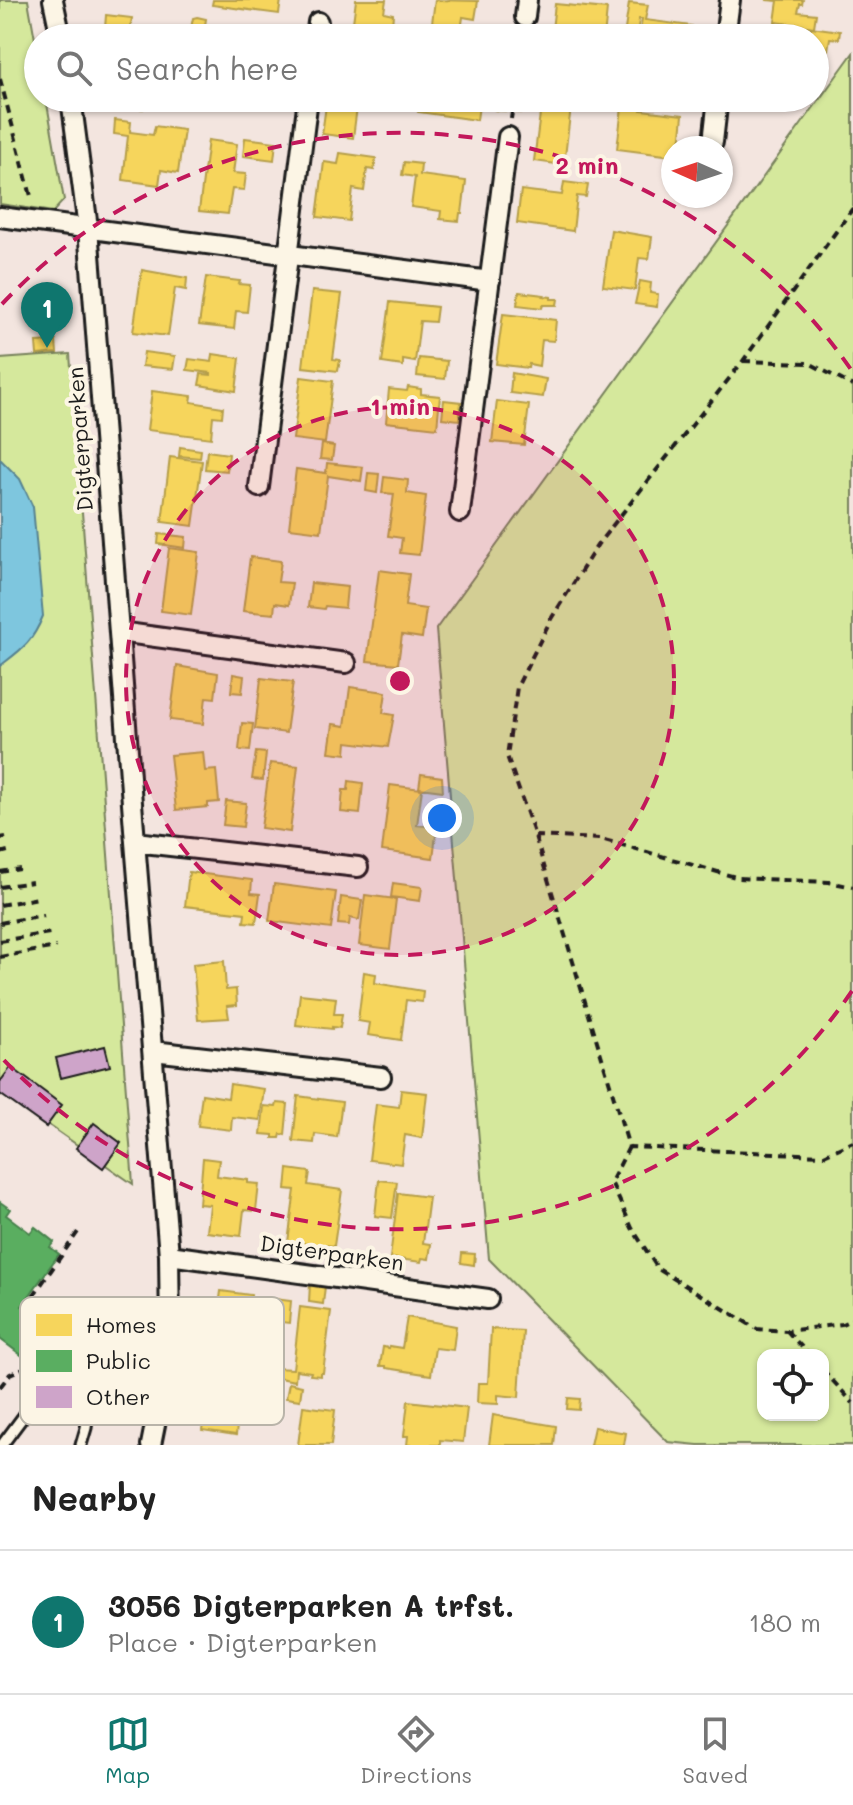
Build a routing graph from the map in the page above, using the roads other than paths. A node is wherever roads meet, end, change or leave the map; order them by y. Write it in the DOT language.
graph roads {
  1 [pos="53,0"];
  2 [pos="730,0"];
  3 [pos="58,24"];
  4 [pos="727,24"];
  5 [pos="73,112"];
  6 [pos="306,112"];
  7 [pos="716,112"];
  8 [pos="714,136"];
  9 [pos="508,137"];
  10 [pos="0,217"];
  11 [pos="88,228"];
  12 [pos="288,254"];
  13 [pos="490,281"];
  14 [pos="259,487"];
  15 [pos="460,512"];
  16 [pos="119,632"];
  17 [pos="346,663"];
  18 [pos="135,842"];
  19 [pos="358,867"];
  20 [pos="153,1051"];
  21 [pos="381,1077"];
  22 [pos="169,1255"];
  23 [pos="170,1297"];
  24 [pos="488,1299"];
  25 [pos="20,1421"];
  26 [pos="86,1425"];
  27 [pos="155,1425"];
  28 [pos="2,1445"];
  29 [pos="81,1445"];
  30 [pos="151,1445"];
  1 -- 3 [label="street"];
  2 -- 4 [label="street"];
  5 -- 11 [label="street, Digterparken"];
  6 -- 12 [label="street"];
  7 -- 8 [label="street"];
  9 -- 13 [label="street"];
  10 -- 11 [label="street"];
  11 -- 12 [label="street"];
  11 -- 16 [label="street, Digterparken"];
  12 -- 13 [label="street"];
  12 -- 14 [label="street"];
  13 -- 15 [label="street"];
  16 -- 17 [label="street"];
  16 -- 18 [label="street, Digterparken"];
  18 -- 19 [label="street"];
  18 -- 20 [label="street, Digterparken"];
  20 -- 21 [label="street"];
  20 -- 22 [label="street, Digterparken"];
  22 -- 23 [label="street, Digterparken"];
  22 -- 24 [label="street, Digterparken"];
  25 -- 28 [label="lane"];
  26 -- 29 [label="lane"];
  27 -- 30 [label="street, Digterparken"];
}
